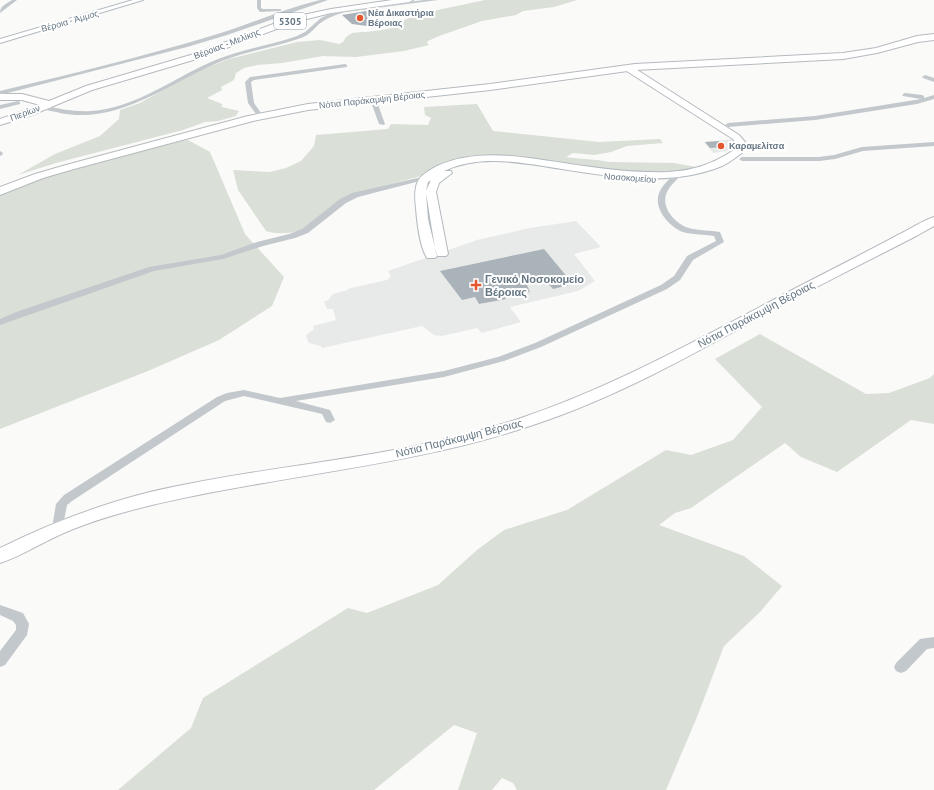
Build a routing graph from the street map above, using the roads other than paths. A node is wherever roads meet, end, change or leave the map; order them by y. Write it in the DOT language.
graph roads {
  1 [pos="15,0"];
  2 [pos="140,0"];
  3 [pos="259,0"];
  4 [pos="326,0"];
  5 [pos="394,0"];
  6 [pos="408,0"];
  7 [pos="436,0"];
  8 [pos="288,11"];
  9 [pos="0,12"];
  10 [pos="934,37"];
  11 [pos="0,41"];
  12 [pos="160,53"];
  13 [pos="754,60"];
  14 [pos="174,62"];
  15 [pos="657,65"];
  16 [pos="345,66"];
  17 [pos="631,66"];
  18 [pos="601,71"];
  19 [pos="647,77"];
  20 [pos="925,77"];
  21 [pos="934,80"];
  22 [pos="60,95"];
  23 [pos="905,95"];
  24 [pos="1,98"];
  25 [pos="932,98"];
  26 [pos="373,99"];
  27 [pos="24,105"];
  28 [pos="46,106"];
  29 [pos="258,113"];
  30 [pos="0,121"];
  31 [pos="382,124"];
  32 [pos="728,125"];
  33 [pos="934,144"];
  34 [pos="742,160"];
  35 [pos="677,176"];
  36 [pos="431,180"];
  37 [pos="0,184"];
  38 [pos="0,191"];
  39 [pos="934,221"];
  40 [pos="442,254"];
  41 [pos="431,256"];
  42 [pos="0,322"];
  43 [pos="279,401"];
  44 [pos="330,420"];
  45 [pos="58,528"];
  46 [pos="0,556"];
  47 [pos="0,610"];
  48 [pos="934,642"];
  49 [pos="0,661"];
  50 [pos="901,667"];
  1 -- 9 [label="street"];
  2 -- 11 [label="street, Βέροια - Άμμος"];
  3 -- 8 [label="street"];
  4 -- 8 [label="street"];
  5 -- 14 [label="main road, Βέροιας - Μελίκης / 5305"];
  6 -- 14 [label="main road, Βέροιας - Μελίκης / 5305"];
  7 -- 28 [label="street"];
  8 -- 12 [label="street"];
  10 -- 13 [label="main road, Νότια Παράκαμψη Βέροιας"];
  12 -- 14 [label="street"];
  12 -- 24 [label="street"];
  13 -- 15 [label="main road, Νότια Παράκαμψη Βέροιας"];
  13 -- 17 [label="main road, Νότια Παράκαμψη Βέροιας"];
  14 -- 22 [label="main road, Βέροιας - Μελίκης / 5305"];
  14 -- 28 [label="main road, Βέροιας - Μελίκης / 5305"];
  15 -- 17 [label="main road, Νότια Παράκαμψη Βέροιας"];
  15 -- 19 [label="main road"];
  16 -- 29 [label="street"];
  17 -- 18 [label="main road, Νότια Παράκαμψη Βέροιας"];
  17 -- 19 [label="street"];
  17 -- 29 [label="main road, Νότια Παράκαμψη Βέροιας"];
  18 -- 19 [label="main road"];
  18 -- 26 [label="main road, Νότια Παράκαμψη Βέροιας"];
  19 -- 32 [label="street"];
  19 -- 35 [label="street, Νοσοκομείου"];
  20 -- 21 [label="street"];
  22 -- 27 [label="main road"];
  22 -- 28 [label="main road, Βέροιας - Μελίκης / 5305"];
  23 -- 25 [label="street"];
  24 -- 27 [label="main road"];
  25 -- 32 [label="street"];
  26 -- 31 [label="street"];
  26 -- 38 [label="main road, Νότια Παράκαμψη Βέροιας"];
  27 -- 28 [label="main road, Πιερίων / 5305"];
  27 -- 28 [label="main road"];
  27 -- 30 [label="main road, Πιερίων / 5305"];
  29 -- 37 [label="main road, Νότια Παράκαμψη Βέροιας"];
  32 -- 34 [label="street"];
  33 -- 34 [label="street"];
  34 -- 35 [label="street, Νοσοκομείου"];
  35 -- 36 [label="street, Νοσοκομείου"];
  35 -- 43 [label="street"];
  36 -- 40 [label="street"];
  36 -- 41 [label="street"];
  36 -- 42 [label="street"];
  39 -- 45 [label="main road, Νότια Παράκαμψη Βέροιας"];
  43 -- 44 [label="street"];
  43 -- 45 [label="street"];
  45 -- 46 [label="main road, Νότια Παράκαμψη Βέροιας"];
  47 -- 49 [label="street"];
  48 -- 50 [label="street"];
}
